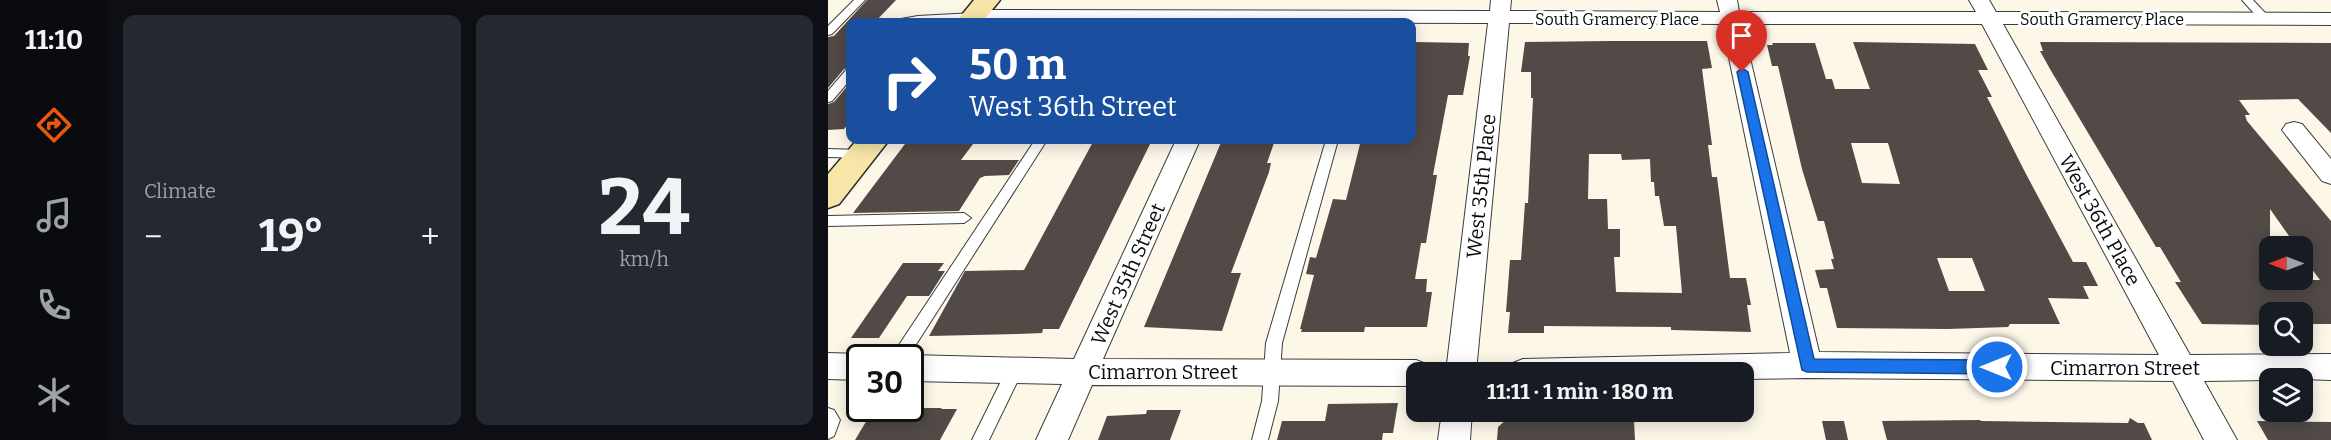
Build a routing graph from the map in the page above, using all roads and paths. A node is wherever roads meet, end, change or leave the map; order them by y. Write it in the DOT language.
graph roads {
  1 [pos="860,0"];
  2 [pos="2247,0"];
  3 [pos="1500,9"];
  4 [pos="1983,9"];
  5 [pos="1729,10"];
  6 [pos="977,13"];
  7 [pos="1245,14"];
  8 [pos="928,18"];
  9 [pos="2265,19"];
  10 [pos="2331,19"];
  11 [pos="828,32"];
  12 [pos="846,78"];
  13 [pos="828,98"];
  14 [pos="2294,130"];
  15 [pos="1038,144"];
  16 [pos="1186,144"];
  17 [pos="1331,144"];
  18 [pos="868,147"];
  19 [pos="828,153"];
  20 [pos="2331,175"];
  21 [pos="828,196"];
  22 [pos="964,218"];
  23 [pos="828,221"];
  24 [pos="908,344"];
  25 [pos="1462,362"];
  26 [pos="1807,366"];
  27 [pos="828,367"];
  28 [pos="846,367"];
  29 [pos="1754,367"];
  30 [pos="2331,367"];
  31 [pos="924,368"];
  32 [pos="2181,368"];
  33 [pos="1015,370"];
  34 [pos="1084,372"];
  35 [pos="1272,372"];
  36 [pos="1406,373"];
  37 [pos="828,415"];
  38 [pos="1456,422"];
  39 [pos="828,431"];
  40 [pos="980,440"];
  41 [pos="1052,440"];
  42 [pos="1260,440"];
  43 [pos="1454,440"];
  44 [pos="2221,440"];
  1 -- 11 [label="lane"];
  2 -- 9 [label="lane"];
  3 -- 5 [label="street, South Gramercy Place"];
  3 -- 7 [label="street, South Gramercy Place"];
  3 -- 25 [label="street, West 35th Place"];
  4 -- 5 [label="street, South Gramercy Place"];
  4 -- 9 [label="street, South Gramercy Place"];
  4 -- 32 [label="street, West 36th Place"];
  5 -- 26 [label="street"];
  6 -- 7 [label="street, South Gramercy Place"];
  6 -- 8 [label="lane"];
  9 -- 10 [label="street, South Gramercy Place"];
  12 -- 13 [label="lane"];
  14 -- 20 [label="street"];
  15 -- 24 [label="lane"];
  16 -- 34 [label="street, West 35th Street"];
  17 -- 35 [label="lane"];
  18 -- 19 [label="lane"];
  18 -- 21 [label="main road"];
  22 -- 23 [label="lane"];
  26 -- 29 [label="street, Cimarron Street"];
  26 -- 32 [label="street, Cimarron Street"];
  27 -- 28 [label="street"];
  30 -- 32 [label="street, Cimarron Street"];
  31 -- 33 [label="street, Cimarron Street"];
  32 -- 44 [label="street, West 36th Place"];
  33 -- 34 [label="street, Cimarron Street"];
  33 -- 40 [label="lane"];
  34 -- 35 [label="street, Cimarron Street"];
  34 -- 41 [label="street, West 35th Street"];
  35 -- 36 [label="street, Cimarron Street"];
  35 -- 42 [label="lane"];
  37 -- 39 [label="lane"];
  38 -- 43 [label="street"];
}
